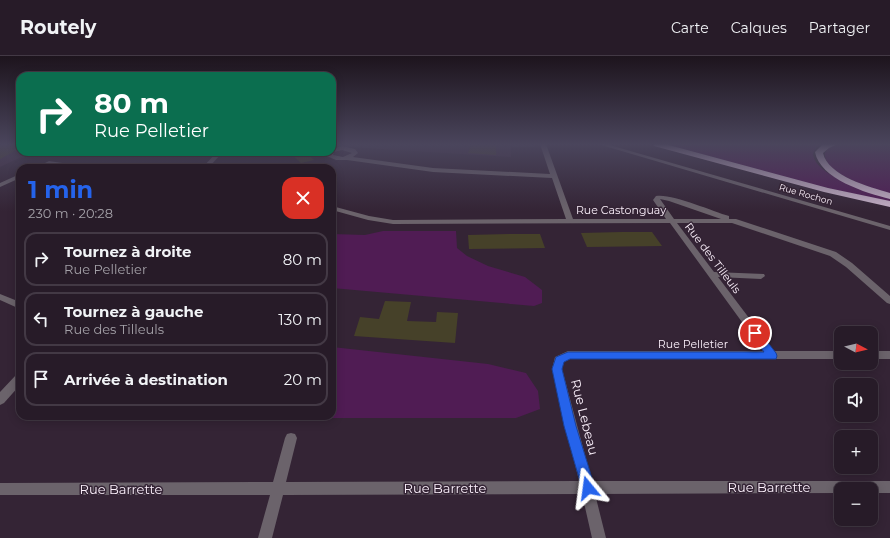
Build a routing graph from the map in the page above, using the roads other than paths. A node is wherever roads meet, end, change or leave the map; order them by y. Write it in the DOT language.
graph roads {
  1 [pos="408,166"];
  2 [pos="551,166"];
  3 [pos="678,166"];
  4 [pos="740,166"];
  5 [pos="826,166"];
  6 [pos="554,176"];
  7 [pos="16,178"];
  8 [pos="0,185"];
  9 [pos="890,196"];
  10 [pos="890,204"];
  11 [pos="336,209"];
  12 [pos="570,221"];
  13 [pos="672,221"];
  14 [pos="733,221"];
  15 [pos="890,228"];
  16 [pos="712,274"];
  17 [pos="761,276"];
  18 [pos="0,297"];
  19 [pos="890,300"];
  20 [pos="16,304"];
  21 [pos="568,355"];
  22 [pos="878,355"];
  23 [pos="890,355"];
  24 [pos="772,356"];
  25 [pos="834,356"];
  26 [pos="16,382"];
  27 [pos="0,400"];
  28 [pos="291,438"];
  29 [pos="890,487"];
  30 [pos="588,488"];
  31 [pos="0,489"];
  32 [pos="278,489"];
  33 [pos="265,538"];
  34 [pos="599,538"];
  1 -- 6 [label="street"];
  2 -- 6 [label="street"];
  3 -- 15 [label="street, Rue Rochon"];
  4 -- 10 [label="highway"];
  5 -- 9 [label="highway"];
  6 -- 12 [label="street"];
  7 -- 8 [label="street"];
  11 -- 12 [label="street, Rue Castonguay"];
  12 -- 13 [label="street, Rue Castonguay"];
  13 -- 14 [label="street, Rue Castonguay"];
  13 -- 14 [label="street, Rue des Tilleuls"];
  13 -- 16 [label="street, Rue des Tilleuls"];
  14 -- 19 [label="street, Rue Castonguay"];
  16 -- 17 [label="street"];
  16 -- 24 [label="street, Rue des Tilleuls"];
  18 -- 20 [label="street"];
  21 -- 24 [label="street, Rue Pelletier"];
  21 -- 30 [label="street, Rue Lebeau"];
  22 -- 23 [label="street"];
  24 -- 25 [label="street, Rue Pelletier"];
  26 -- 27 [label="street"];
  28 -- 32 [label="street"];
  29 -- 30 [label="street, Rue Barrette"];
  30 -- 32 [label="street, Rue Barrette"];
  30 -- 34 [label="street, Rue Lebeau"];
  31 -- 32 [label="street, Rue Barrette"];
  32 -- 33 [label="street"];
}
